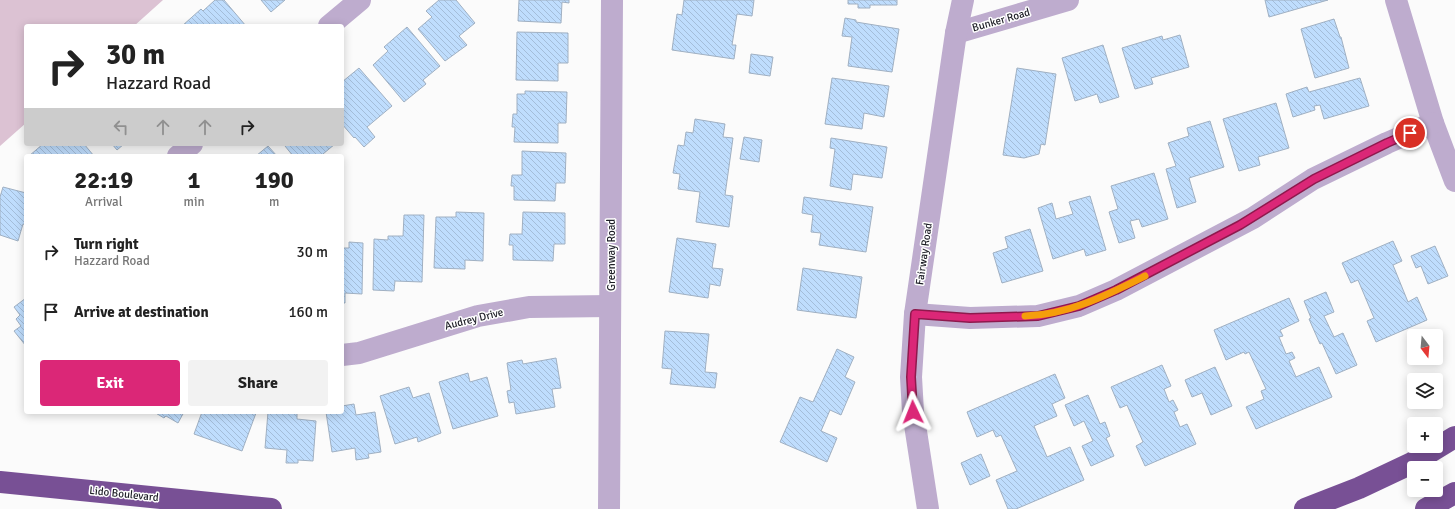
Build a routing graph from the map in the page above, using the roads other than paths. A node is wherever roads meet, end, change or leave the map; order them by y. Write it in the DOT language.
graph roads {
  1 [pos="360,0"];
  2 [pos="612,0"];
  3 [pos="963,0"];
  4 [pos="1068,0"];
  5 [pos="1396,0"];
  6 [pos="331,24"];
  7 [pos="956,33"];
  8 [pos="1433,123"];
  9 [pos="190,146"];
  10 [pos="180,154"];
  11 [pos="1455,181"];
  12 [pos="610,306"];
  13 [pos="915,314"];
  14 [pos="344,355"];
  15 [pos="1455,437"];
  16 [pos="0,482"];
  17 [pos="1455,493"];
  18 [pos="271,509"];
  19 [pos="609,509"];
  20 [pos="928,509"];
  21 [pos="1305,509"];
  22 [pos="1426,509"];
  1 -- 6 [label="street"];
  2 -- 12 [label="street, Greenway Road"];
  3 -- 7 [label="street, Fairway Road"];
  4 -- 7 [label="street, Bunker Road"];
  5 -- 8 [label="street"];
  7 -- 13 [label="street, Fairway Road"];
  8 -- 11 [label="street"];
  8 -- 13 [label="street"];
  9 -- 10 [label="street"];
  12 -- 14 [label="street, Audrey Drive"];
  12 -- 19 [label="street, Greenway Road"];
  13 -- 20 [label="street, Fairway Road"];
  15 -- 21 [label="highway"];
  16 -- 18 [label="highway, Lido Boulevard"];
  17 -- 22 [label="highway"];
}
